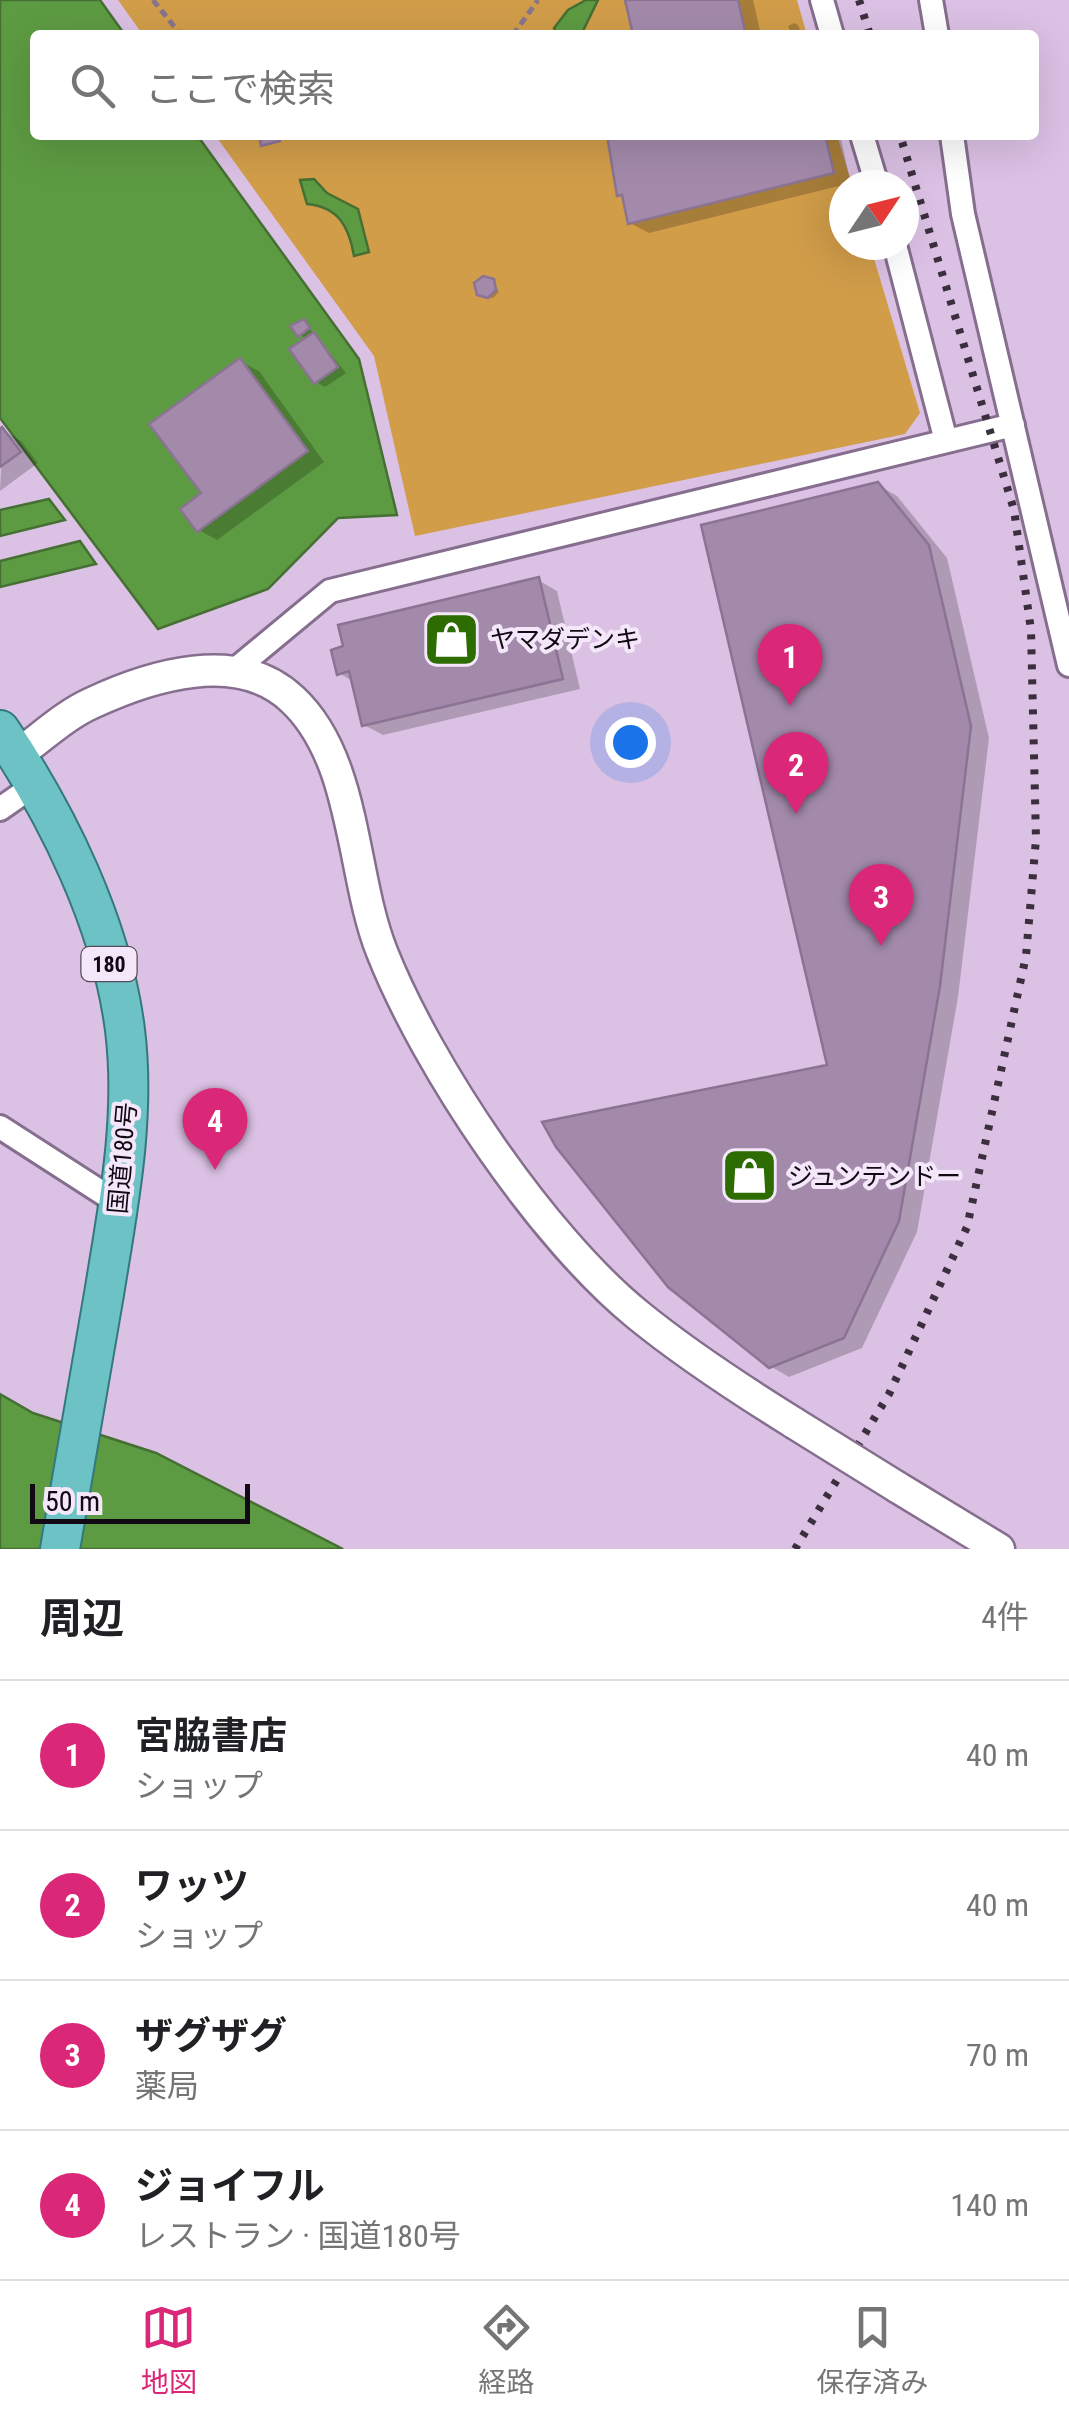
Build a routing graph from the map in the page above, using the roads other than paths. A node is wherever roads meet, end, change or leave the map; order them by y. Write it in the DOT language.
graph roads {
  1 [pos="822,0"];
  2 [pos="930,0"];
  3 [pos="831,30"];
  4 [pos="937,30"];
  5 [pos="864,140"];
  6 [pos="953,140"];
  7 [pos="872,170"];
  8 [pos="899,260"];
  9 [pos="1013,424"];
  10 [pos="946,441"];
  11 [pos="1069,665"];
  12 [pos="231,673"];
  13 [pos="17,757"];
  14 [pos="0,809"];
  15 [pos="0,1127"];
  16 [pos="117,1212"];
  17 [pos="60,1549"];
  18 [pos="1000,1549"];
  1 -- 3 [label="street"];
  2 -- 4 [label="street"];
  5 -- 7 [label="street"];
  6 -- 9 [label="street"];
  8 -- 10 [label="street"];
  9 -- 10 [label="street"];
  9 -- 11 [label="street"];
  10 -- 12 [label="street"];
  12 -- 13 [label="street"];
  12 -- 18 [label="street, bridge"];
  13 -- 14 [label="street"];
  13 -- 16 [label="highway, 国道180号 / 180"];
  15 -- 16 [label="street"];
  16 -- 17 [label="highway, 国道180号 / 180"];
}
